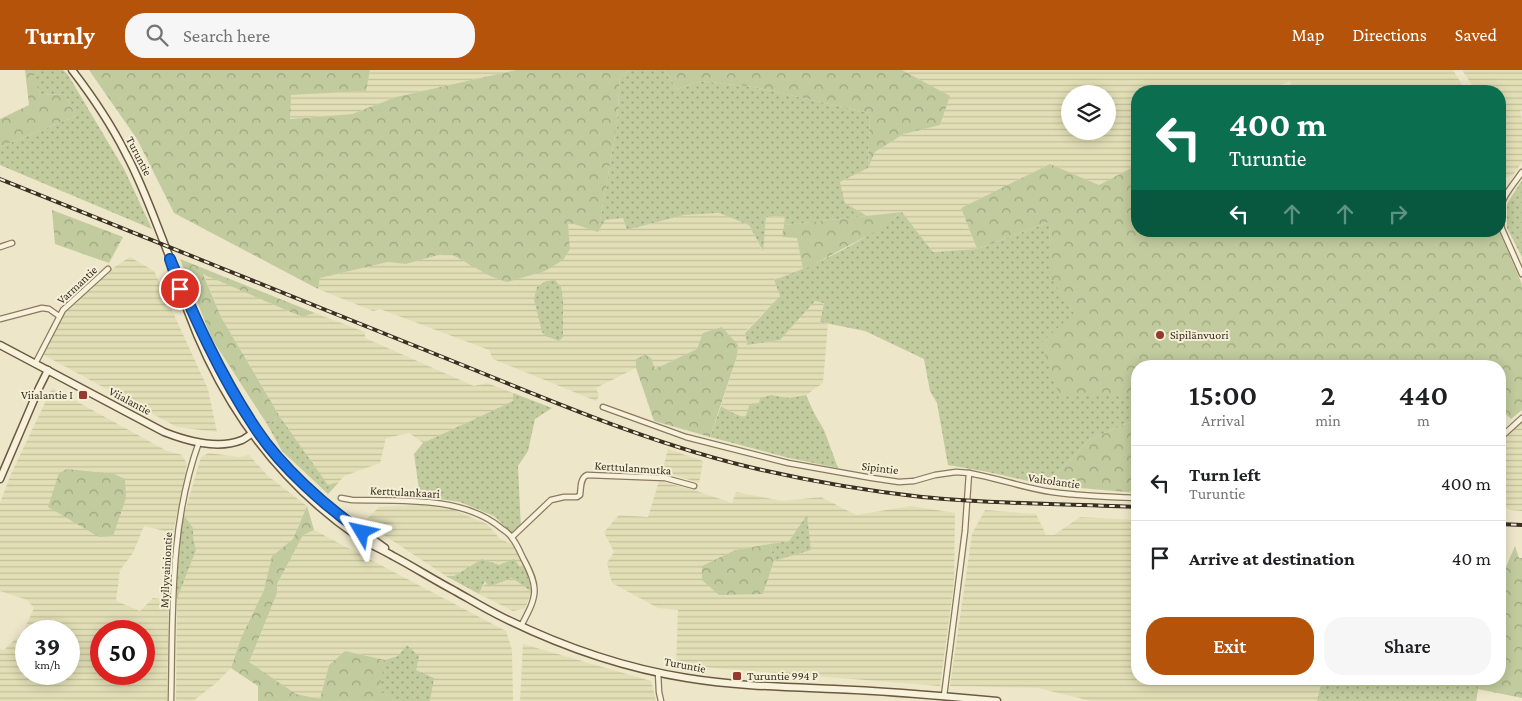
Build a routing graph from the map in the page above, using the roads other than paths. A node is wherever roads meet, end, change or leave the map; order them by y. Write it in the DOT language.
graph roads {
  1 [pos="72,70"];
  2 [pos="1522,172"];
  3 [pos="1506,195"];
  4 [pos="1506,237"];
  5 [pos="12,243"];
  6 [pos="0,247"];
  7 [pos="108,269"];
  8 [pos="1522,274"];
  9 [pos="59,316"];
  10 [pos="0,319"];
  11 [pos="0,345"];
  12 [pos="35,364"];
  13 [pos="48,370"];
  14 [pos="603,407"];
  15 [pos="1522,418"];
  16 [pos="254,432"];
  17 [pos="1506,433"];
  18 [pos="199,442"];
  19 [pos="969,473"];
  20 [pos="0,479"];
  21 [pos="694,486"];
  22 [pos="342,498"];
  23 [pos="1131,498"];
  24 [pos="512,537"];
  25 [pos="521,626"];
  26 [pos="658,672"];
  27 [pos="944,696"];
  28 [pos="170,701"];
  29 [pos="662,701"];
  30 [pos="997,701"];
  1 -- 16 [label="main road, Turuntie"];
  2 -- 3 [label="street"];
  4 -- 8 [label="street"];
  5 -- 6 [label="street"];
  7 -- 9 [label="street, Varmantie"];
  9 -- 10 [label="street, Varmantie"];
  9 -- 12 [label="street, Varmantie"];
  11 -- 12 [label="main road, Viialantie"];
  12 -- 13 [label="main road, Viialantie"];
  13 -- 18 [label="main road, Viialantie"];
  13 -- 20 [label="main road"];
  14 -- 19 [label="street, Sipintie"];
  15 -- 17 [label="street"];
  16 -- 18 [label="main road, Viialantie"];
  16 -- 25 [label="main road, Turuntie"];
  18 -- 28 [label="street, Myllyvainiontie"];
  19 -- 23 [label="street, Valtolantie"];
  19 -- 27 [label="street"];
  21 -- 24 [label="street, Kerttulanmutka"];
  22 -- 24 [label="street, Kerttulankaari"];
  24 -- 25 [label="street, Kerttulankaari"];
  25 -- 26 [label="main road, Turuntie"];
  26 -- 27 [label="main road, Turuntie"];
  26 -- 29 [label="street"];
  27 -- 30 [label="main road, Turuntie"];
}
